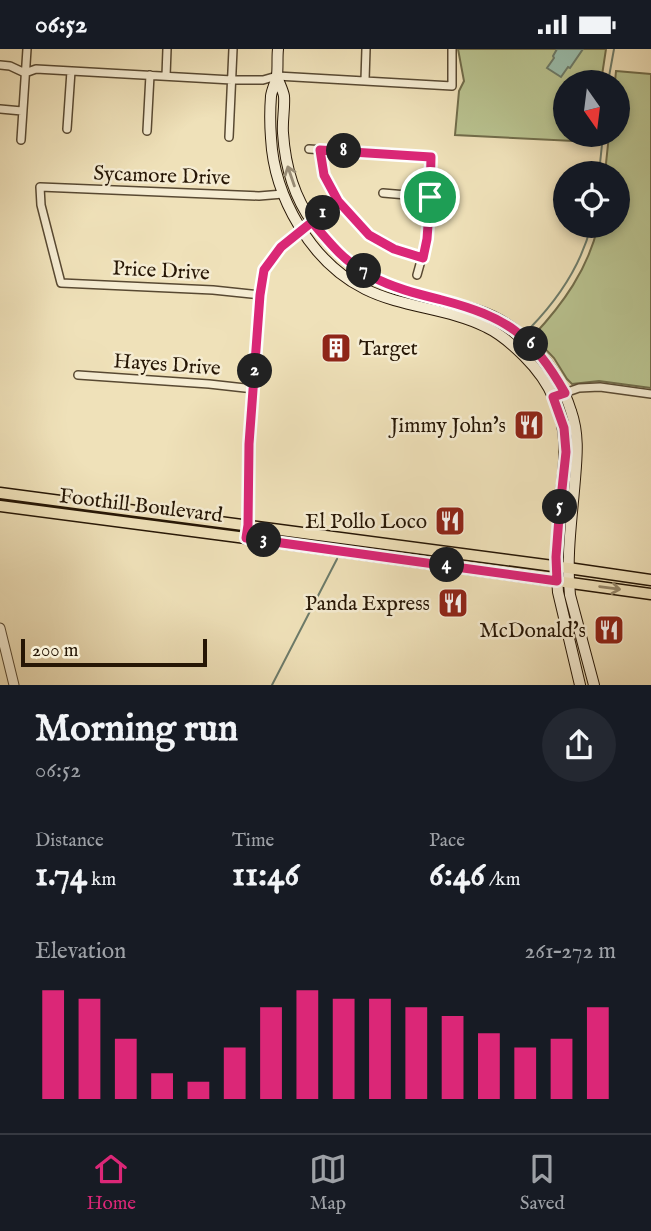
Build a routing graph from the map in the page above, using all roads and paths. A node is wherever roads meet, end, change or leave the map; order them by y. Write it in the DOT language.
graph roads {
  1 [pos="27,49"];
  2 [pos="167,49"];
  3 [pos="233,49"];
  4 [pos="278,49"];
  5 [pos="366,49"];
  6 [pos="452,49"];
  7 [pos="0,65"];
  8 [pos="71,71"];
  9 [pos="25,73"];
  10 [pos="150,75"];
  11 [pos="166,76"];
  12 [pos="277,76"];
  13 [pos="232,80"];
  14 [pos="365,80"];
  15 [pos="0,109"];
  16 [pos="22,111"];
  17 [pos="67,129"];
  18 [pos="147,131"];
  19 [pos="229,137"];
  20 [pos="21,140"];
  21 [pos="309,149"];
  22 [pos="320,150"];
  23 [pos="383,193"];
  24 [pos="283,194"];
  25 [pos="430,197"];
  26 [pos="338,201"];
  27 [pos="312,222"];
  28 [pos="303,231"];
  29 [pos="423,258"];
  30 [pos="417,275"];
  31 [pos="61,283"];
  32 [pos="260,295"];
  33 [pos="78,375"];
  34 [pos="254,389"];
  35 [pos="565,393"];
  36 [pos="651,394"];
  37 [pos="553,397"];
  38 [pos="0,493"];
  39 [pos="0,506"];
  40 [pos="248,525"];
  41 [pos="246,538"];
  42 [pos="562,567"];
  43 [pos="651,580"];
  44 [pos="557,581"];
  45 [pos="569,582"];
  46 [pos="651,594"];
  47 [pos="0,628"];
  48 [pos="14,685"];
  49 [pos="580,685"];
  50 [pos="594,685"];
  1 -- 9 [label="street"];
  2 -- 11 [label="street"];
  3 -- 13 [label="street"];
  4 -- 12 [label="main road"];
  5 -- 14 [label="street"];
  6 -- 14 [label="street"];
  7 -- 9 [label="street"];
  8 -- 9 [label="street"];
  8 -- 10 [label="street"];
  8 -- 17 [label="street"];
  9 -- 16 [label="street"];
  10 -- 11 [label="street"];
  10 -- 18 [label="street"];
  11 -- 13 [label="street"];
  12 -- 13 [label="street"];
  12 -- 14 [label="street"];
  12 -- 24 [label="main road"];
  27 -- 12 [label="main road, one-way"];
  13 -- 19 [label="street"];
  15 -- 16 [label="street"];
  16 -- 20 [label="street"];
  21 -- 22 [label="street"];
  22 -- 25 [label="street"];
  22 -- 26 [label="street"];
  23 -- 25 [label="street"];
  24 -- 28 [label="main road"];
  24 -- 31 [label="street, Sycamore Drive"];
  25 -- 29 [label="street"];
  26 -- 27 [label="street"];
  26 -- 29 [label="street"];
  27 -- 28 [label="street"];
  27 -- 35 [label="main road"];
  28 -- 32 [label="street"];
  28 -- 37 [label="main road"];
  29 -- 30 [label="street"];
  31 -- 32 [label="street, Price Drive"];
  32 -- 34 [label="street"];
  33 -- 34 [label="street, Hayes Drive"];
  34 -- 40 [label="street"];
  35 -- 36 [label="street"];
  35 -- 37 [label="street"];
  35 -- 42 [label="main road"];
  37 -- 42 [label="main road"];
  38 -- 40 [label="main road, Foothill Boulevard"];
  39 -- 41 [label="main road, Foothill Boulevard"];
  40 -- 41 [label="street"];
  40 -- 42 [label="main road, Foothill Boulevard"];
  41 -- 44 [label="main road, Foothill Boulevard"];
  42 -- 43 [label="main road, Foothill Boulevard"];
  42 -- 44 [label="main road"];
  42 -- 45 [label="main road"];
  44 -- 45 [label="main road, Foothill Boulevard"];
  44 -- 49 [label="main road"];
  45 -- 46 [label="main road, Foothill Boulevard, one-way"];
  45 -- 50 [label="main road"];
  47 -- 48 [label="street"];
}
